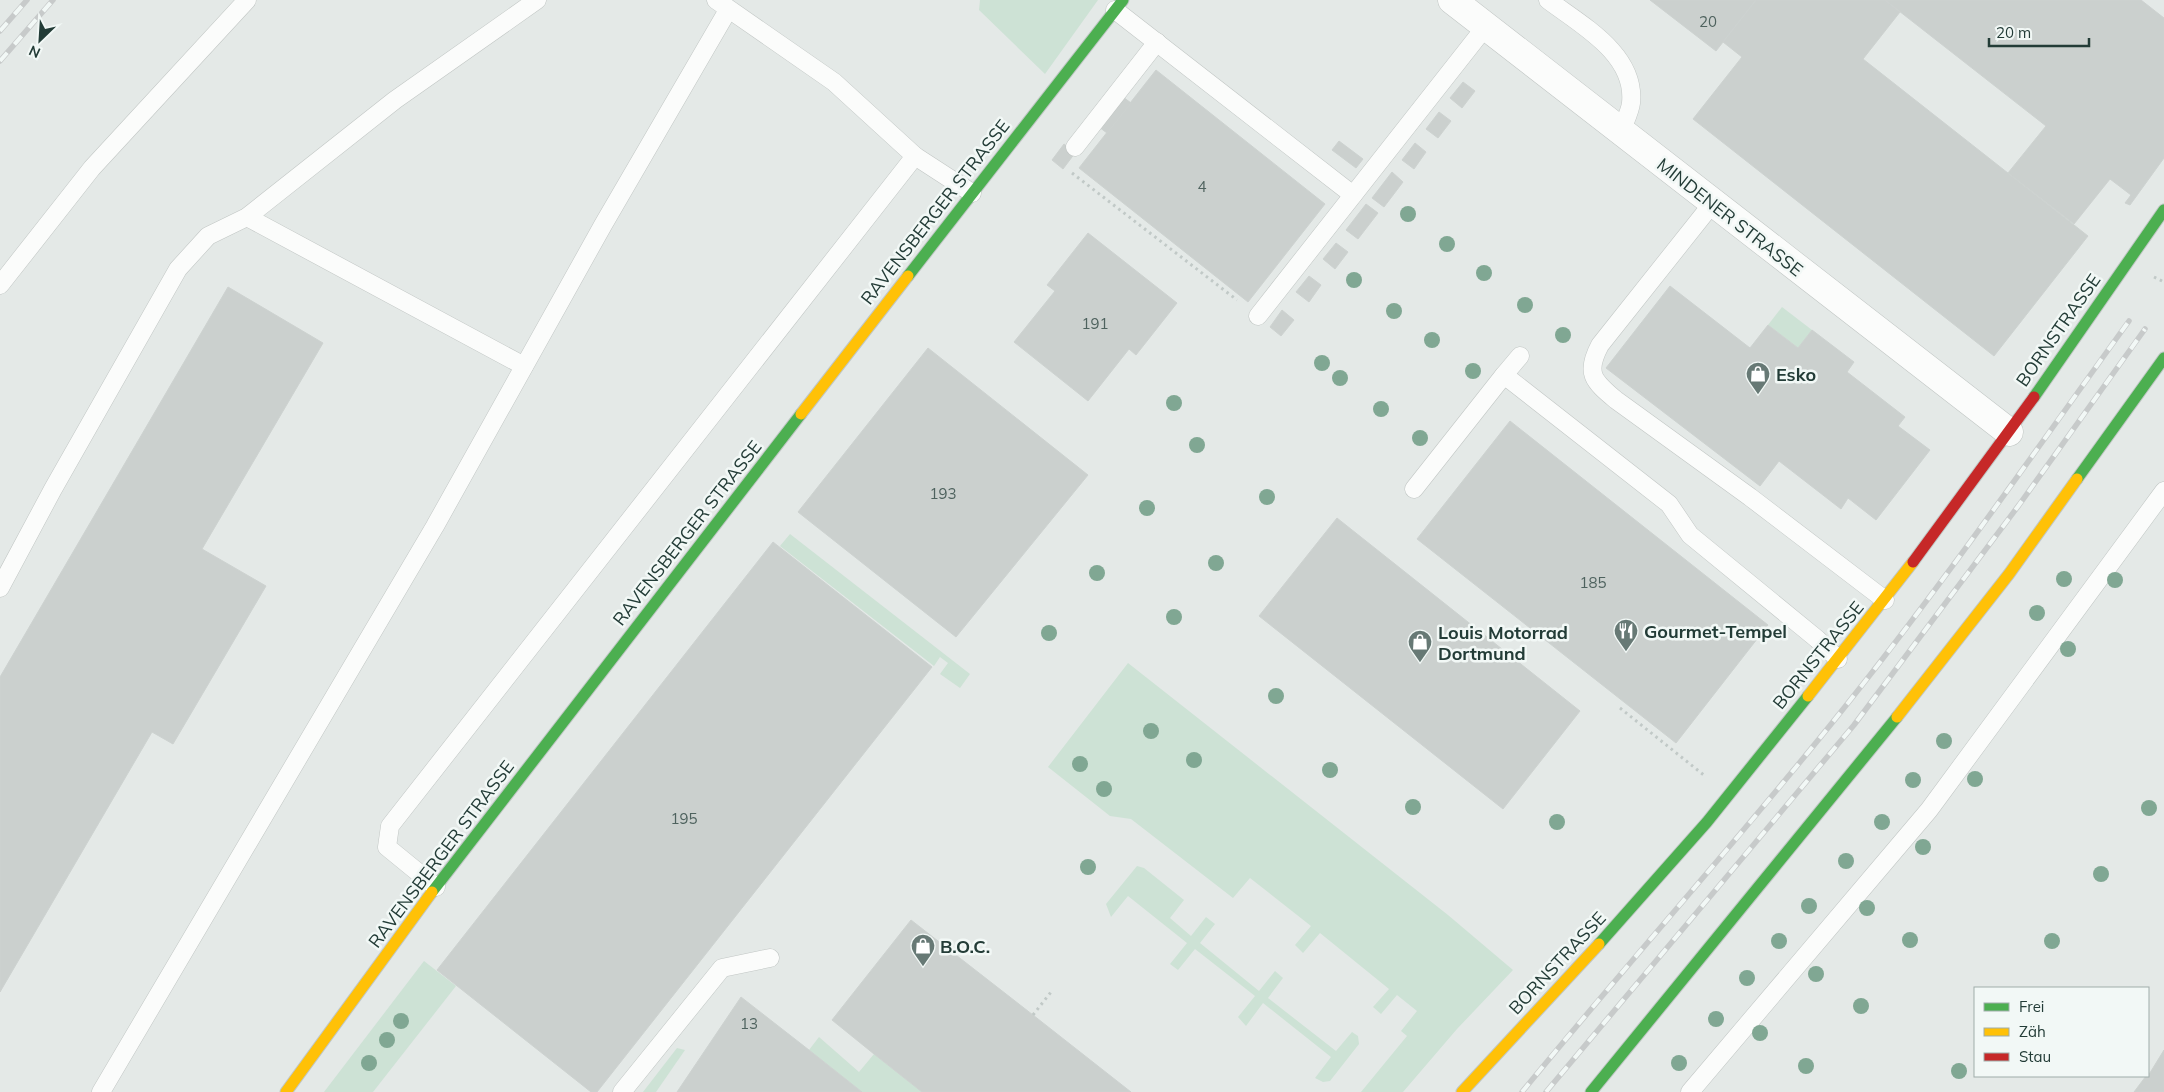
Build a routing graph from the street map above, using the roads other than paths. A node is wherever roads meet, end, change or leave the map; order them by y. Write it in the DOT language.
graph roads {
  1 [pos="247,0"];
  2 [pos="537,0"];
  3 [pos="1452,0"];
  4 [pos="1548,0"];
  5 [pos="722,5"];
  6 [pos="1119,5"];
  7 [pos="1486,26"];
  8 [pos="1157,42"];
  9 [pos="1621,132"];
  10 [pos="1076,146"];
  11 [pos="915,156"];
  12 [pos="972,193"];
  13 [pos="1353,195"];
  14 [pos="1712,204"];
  15 [pos="247,217"];
  16 [pos="2161,220"];
  17 [pos="0,285"];
  18 [pos="1258,316"];
  19 [pos="1520,356"];
  20 [pos="2164,358"];
  21 [pos="524,366"];
  22 [pos="1504,375"];
  23 [pos="2154,383"];
  24 [pos="2009,432"];
  25 [pos="1414,489"];
  26 [pos="2164,491"];
  27 [pos="0,588"];
  28 [pos="1884,600"];
  29 [pos="1838,659"];
  30 [pos="436,887"];
  31 [pos="770,958"];
  32 [pos="101,1092"];
  33 [pos="286,1092"];
  34 [pos="622,1092"];
  35 [pos="1462,1092"];
  36 [pos="1591,1092"];
  37 [pos="1690,1092"];
  1 -- 17 [label="lane"];
  2 -- 15 [label="lane"];
  3 -- 7 [label="street, MINDENER STRASSE"];
  4 -- 9 [label="lane"];
  5 -- 11 [label="lane"];
  5 -- 21 [label="lane"];
  6 -- 8 [label="lane"];
  6 -- 12 [label="main road, RAVENSBERGER STRASSE"];
  7 -- 9 [label="street, MINDENER STRASSE"];
  7 -- 13 [label="lane"];
  8 -- 10 [label="lane"];
  8 -- 13 [label="lane"];
  9 -- 14 [label="street, MINDENER STRASSE"];
  11 -- 12 [label="lane"];
  11 -- 30 [label="lane"];
  12 -- 30 [label="main road, RAVENSBERGER STRASSE"];
  13 -- 18 [label="lane"];
  14 -- 24 [label="street, MINDENER STRASSE"];
  14 -- 28 [label="lane"];
  15 -- 21 [label="lane"];
  15 -- 27 [label="lane"];
  16 -- 24 [label="main road, BORNSTRASSE"];
  19 -- 22 [label="lane"];
  20 -- 23 [label="main road"];
  21 -- 32 [label="lane"];
  22 -- 25 [label="lane"];
  22 -- 29 [label="lane"];
  23 -- 36 [label="main road"];
  24 -- 28 [label="main road, BORNSTRASSE"];
  26 -- 37 [label="lane"];
  28 -- 29 [label="main road, BORNSTRASSE"];
  29 -- 35 [label="main road, BORNSTRASSE"];
  30 -- 33 [label="main road, RAVENSBERGER STRASSE"];
  31 -- 34 [label="lane"];
}
